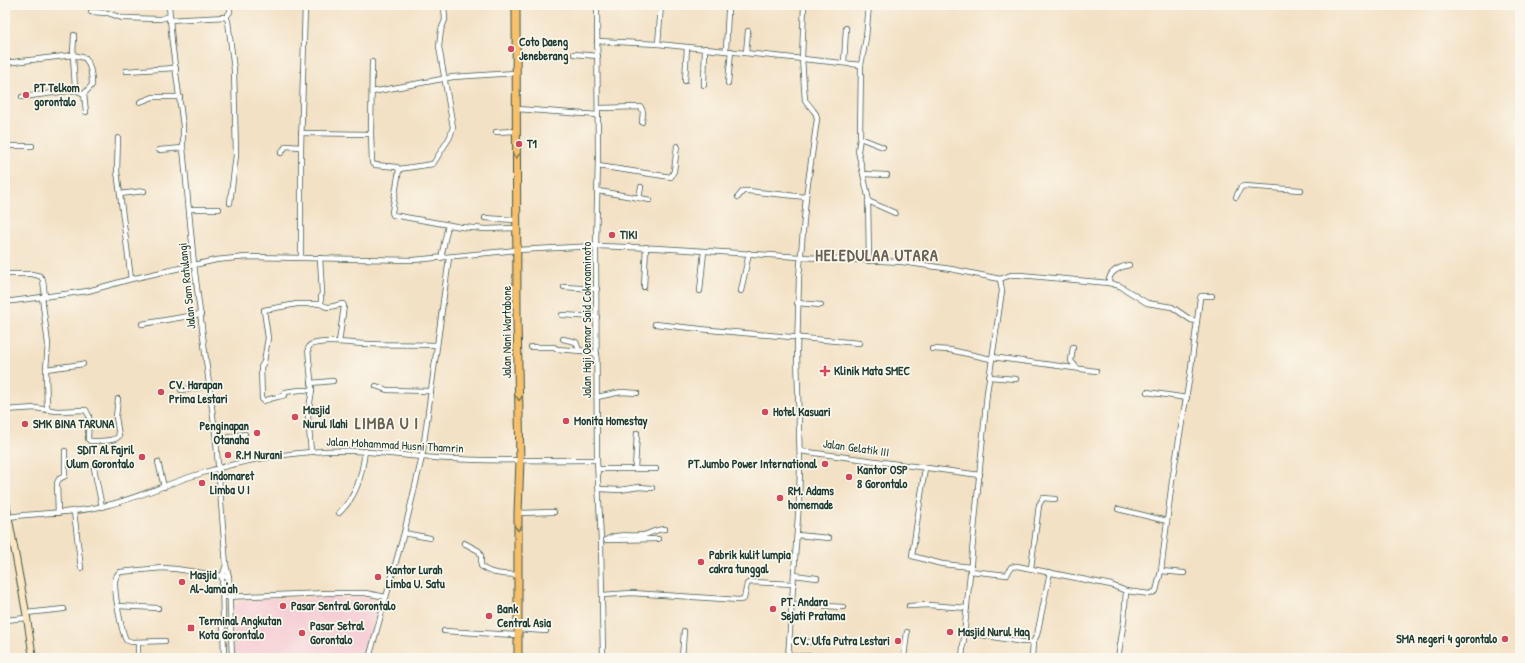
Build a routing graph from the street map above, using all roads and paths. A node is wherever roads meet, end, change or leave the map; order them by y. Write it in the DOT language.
graph roads {
  1 [pos="169,5"];
  2 [pos="230,5"];
  3 [pos="305,5"];
  4 [pos="444,5"];
  5 [pos="516,5"];
  6 [pos="597,5"];
  7 [pos="661,5"];
  8 [pos="804,5"];
  9 [pos="869,5"];
  10 [pos="728,11"];
  11 [pos="91,12"];
  12 [pos="226,17"];
  13 [pos="170,18"];
  14 [pos="846,28"];
  15 [pos="748,31"];
  16 [pos="74,35"];
  17 [pos="597,41"];
  18 [pos="658,44"];
  19 [pos="687,47"];
  20 [pos="706,48"];
  21 [pos="728,50"];
  22 [pos="746,53"];
  23 [pos="574,54"];
  24 [pos="73,55"];
  25 [pos="598,56"];
  26 [pos="802,59"];
  27 [pos="372,62"];
  28 [pos="5,63"];
  29 [pos="844,63"];
  30 [pos="861,65"];
  31 [pos="176,68"];
  32 [pos="126,71"];
  33 [pos="516,73"];
  34 [pos="444,79"];
  35 [pos="684,81"];
  36 [pos="728,82"];
  37 [pos="704,85"];
  38 [pos="76,90"];
  39 [pos="372,92"];
  40 [pos="84,94"];
  41 [pos="22,97"];
  42 [pos="180,97"];
  43 [pos="140,102"];
  44 [pos="598,108"];
  45 [pos="517,109"];
  46 [pos="86,112"];
  47 [pos="598,115"];
  48 [pos="642,122"];
  49 [pos="517,131"];
  50 [pos="496,132"];
  51 [pos="302,133"];
  52 [pos="371,134"];
  53 [pos="118,138"];
  54 [pos="860,138"];
  55 [pos="5,146"];
  56 [pos="32,146"];
  57 [pos="677,146"];
  58 [pos="301,147"];
  59 [pos="883,147"];
  60 [pos="183,148"];
  61 [pos="159,150"];
  62 [pos="281,153"];
  63 [pos="598,166"];
  64 [pos="399,168"];
  65 [pos="863,174"];
  66 [pos="887,175"];
  67 [pos="640,187"];
  68 [pos="1301,190"];
  69 [pos="144,191"];
  70 [pos="598,191"];
  71 [pos="120,194"];
  72 [pos="738,197"];
  73 [pos="806,197"];
  74 [pos="1236,197"];
  75 [pos="639,198"];
  76 [pos="650,200"];
  77 [pos="868,200"];
  78 [pos="230,203"];
  79 [pos="190,209"];
  80 [pos="219,209"];
  81 [pos="895,213"];
  82 [pos="485,218"];
  83 [pos="516,220"];
  84 [pos="448,225"];
  85 [pos="517,228"];
  86 [pos="596,246"];
  87 [pos="646,247"];
  88 [pos="517,250"];
  89 [pos="704,251"];
  90 [pos="749,254"];
  91 [pos="301,258"];
  92 [pos="320,258"];
  93 [pos="441,258"];
  94 [pos="449,258"];
  95 [pos="800,258"];
  96 [pos="869,260"];
  97 [pos="194,264"];
  98 [pos="1129,265"];
  99 [pos="5,274"];
  100 [pos="130,279"];
  101 [pos="1000,279"];
  102 [pos="1109,283"];
  103 [pos="644,287"];
  104 [pos="564,288"];
  105 [pos="597,289"];
  106 [pos="700,290"];
  107 [pos="741,291"];
  108 [pos="1210,296"];
  109 [pos="43,297"];
  110 [pos="5,302"];
  111 [pos="798,303"];
  112 [pos="321,304"];
  113 [pos="821,305"];
  114 [pos="200,314"];
  115 [pos="562,314"];
  116 [pos="597,317"];
  117 [pos="1196,321"];
  118 [pos="142,324"];
  119 [pos="655,324"];
  120 [pos="797,338"];
  121 [pos="563,339"];
  122 [pos="338,342"];
  123 [pos="859,343"];
  124 [pos="437,345"];
  125 [pos="531,347"];
  126 [pos="1073,347"];
  127 [pos="932,349"];
  128 [pos="581,351"];
  129 [pos="597,354"];
  130 [pos="992,358"];
  131 [pos="83,364"];
  132 [pos="1076,368"];
  133 [pos="46,369"];
  134 [pos="1096,371"];
  135 [pos="989,377"];
  136 [pos="1016,380"];
  137 [pos="333,381"];
  138 [pos="311,383"];
  139 [pos="209,386"];
  140 [pos="376,386"];
  141 [pos="181,390"];
  142 [pos="312,390"];
  143 [pos="431,391"];
  144 [pos="1147,392"];
  145 [pos="637,393"];
  146 [pos="598,397"];
  147 [pos="1187,398"];
  148 [pos="118,399"];
  149 [pos="5,410"];
  150 [pos="47,410"];
  151 [pos="637,433"];
  152 [pos="245,434"];
  153 [pos="216,440"];
  154 [pos="65,451"];
  155 [pos="365,451"];
  156 [pos="800,451"];
  157 [pos="311,452"];
  158 [pos="422,457"];
  159 [pos="520,460"];
  160 [pos="597,460"];
  161 [pos="158,462"];
  162 [pos="94,468"];
  163 [pos="219,468"];
  164 [pos="598,468"];
  165 [pos="925,468"];
  166 [pos="635,469"];
  167 [pos="656,469"];
  168 [pos="980,475"];
  169 [pos="164,486"];
  170 [pos="652,488"];
  171 [pos="599,489"];
  172 [pos="5,498"];
  173 [pos="1055,499"];
  174 [pos="102,506"];
  175 [pos="1118,509"];
  176 [pos="74,512"];
  177 [pos="554,512"];
  178 [pos="58,513"];
  179 [pos="339,513"];
  180 [pos="518,513"];
  181 [pos="9,517"];
  182 [pos="1167,521"];
  183 [pos="665,528"];
  184 [pos="404,533"];
  185 [pos="797,535"];
  186 [pos="5,536"];
  187 [pos="12,536"];
  188 [pos="430,538"];
  189 [pos="829,538"];
  190 [pos="658,539"];
  191 [pos="606,540"];
  192 [pos="601,541"];
  193 [pos="464,543"];
  194 [pos="226,565"];
  195 [pos="81,568"];
  196 [pos="1031,568"];
  197 [pos="971,569"];
  198 [pos="1161,571"];
  199 [pos="1050,572"];
  200 [pos="1184,573"];
  201 [pos="518,575"];
  202 [pos="794,575"];
  203 [pos="222,577"];
  204 [pos="229,577"];
  205 [pos="817,578"];
  206 [pos="794,584"];
  207 [pos="1126,591"];
  208 [pos="602,595"];
  209 [pos="223,597"];
  210 [pos="230,597"];
  211 [pos="386,597"];
  212 [pos="792,604"];
  213 [pos="118,606"];
  214 [pos="909,606"];
  215 [pos="843,607"];
  216 [pos="158,608"];
  217 [pos="967,608"];
  218 [pos="64,609"];
  219 [pos="27,616"];
  220 [pos="5,620"];
  221 [pos="444,631"];
  222 [pos="546,631"];
  223 [pos="684,631"];
  224 [pos="517,632"];
  225 [pos="907,632"];
  226 [pos="966,632"];
  227 [pos="165,641"];
  228 [pos="790,641"];
  229 [pos="138,642"];
  230 [pos="812,642"];
  231 [pos="1033,642"];
  232 [pos="813,656"];
  233 [pos="789,657"];
  234 [pos="33,658"];
  235 [pos="138,658"];
  236 [pos="224,658"];
  237 [pos="232,658"];
  238 [pos="369,658"];
  239 [pos="518,658"];
  240 [pos="603,658"];
  241 [pos="682,658"];
  242 [pos="904,658"];
  243 [pos="962,658"];
  244 [pos="1032,658"];
  245 [pos="1118,658"];
  1 -- 13 [label="street, Jalan Sam Ratulangi"];
  2 -- 12 [label="street"];
  3 -- 51 [label="street"];
  4 -- 34 [label="street"];
  5 -- 33 [label="main road, Jalan Nani Wartabone"];
  6 -- 17 [label="street, Jalan Haji Oemar Said Cokroaminoto"];
  7 -- 18 [label="street"];
  8 -- 26 [label="street"];
  9 -- 30 [label="street"];
  10 -- 21 [label="street"];
  11 -- 13 [label="street"];
  12 -- 13 [label="street"];
  12 -- 78 [label="street"];
  13 -- 31 [label="street, Jalan Sam Ratulangi"];
  14 -- 29 [label="street"];
  15 -- 22 [label="street"];
  16 -- 24 [label="street"];
  17 -- 18 [label="street"];
  17 -- 25 [label="street, Jalan Haji Oemar Said Cokroaminoto"];
  18 -- 19 [label="street"];
  19 -- 20 [label="street"];
  19 -- 35 [label="street"];
  20 -- 21 [label="street"];
  20 -- 37 [label="street"];
  21 -- 22 [label="street"];
  21 -- 36 [label="street"];
  22 -- 26 [label="street"];
  23 -- 25 [label="street"];
  24 -- 28 [label="street"];
  24 -- 38 [label="street"];
  24 -- 40 [label="street"];
  25 -- 44 [label="street, Jalan Haji Oemar Said Cokroaminoto"];
  26 -- 29 [label="street"];
  26 -- 73 [label="street"];
  27 -- 39 [label="street"];
  29 -- 30 [label="street"];
  30 -- 54 [label="street"];
  31 -- 32 [label="street"];
  31 -- 42 [label="street, Jalan Sam Ratulangi"];
  33 -- 34 [label="street"];
  33 -- 45 [label="main road, Jalan Nani Wartabone"];
  34 -- 39 [label="street"];
  34 -- 64 [label="street"];
  38 -- 40 [label="street"];
  38 -- 41 [label="street"];
  39 -- 52 [label="street"];
  40 -- 46 [label="street"];
  42 -- 43 [label="street"];
  42 -- 60 [label="street, Jalan Sam Ratulangi"];
  44 -- 47 [label="street, Jalan Haji Oemar Said Cokroaminoto"];
  44 -- 48 [label="street"];
  45 -- 47 [label="street"];
  45 -- 49 [label="main road, Jalan Nani Wartabone"];
  47 -- 63 [label="street, Jalan Haji Oemar Said Cokroaminoto"];
  49 -- 50 [label="street"];
  49 -- 83 [label="main road, Jalan Nani Wartabone, one-way"];
  51 -- 52 [label="street"];
  51 -- 58 [label="street"];
  52 -- 64 [label="street"];
  53 -- 71 [label="street"];
  54 -- 59 [label="street"];
  54 -- 65 [label="street"];
  55 -- 56 [label="street"];
  57 -- 63 [label="street"];
  58 -- 62 [label="street"];
  58 -- 91 [label="street"];
  60 -- 61 [label="street"];
  60 -- 79 [label="street, Jalan Sam Ratulangi"];
  63 -- 70 [label="street, Jalan Haji Oemar Said Cokroaminoto"];
  64 -- 84 [label="street"];
  65 -- 66 [label="street"];
  65 -- 77 [label="street"];
  67 -- 75 [label="street"];
  68 -- 74 [label="street"];
  69 -- 71 [label="street"];
  70 -- 75 [label="street"];
  70 -- 86 [label="street, Jalan Haji Oemar Said Cokroaminoto"];
  71 -- 100 [label="street"];
  72 -- 73 [label="street"];
  73 -- 95 [label="street"];
  75 -- 76 [label="street"];
  77 -- 81 [label="street"];
  77 -- 96 [label="street"];
  79 -- 80 [label="street"];
  79 -- 97 [label="street, Jalan Sam Ratulangi"];
  82 -- 83 [label="street"];
  83 -- 85 [label="main road, Jalan Nani Wartabone"];
  84 -- 85 [label="street"];
  84 -- 93 [label="street"];
  85 -- 88 [label="main road, Jalan Nani Wartabone"];
  86 -- 87 [label="street"];
  86 -- 88 [label="street"];
  86 -- 105 [label="street, Jalan Haji Oemar Said Cokroaminoto"];
  87 -- 89 [label="street"];
  87 -- 103 [label="street"];
  88 -- 94 [label="street"];
  88 -- 159 [label="main road, Jalan Nani Wartabone, one-way"];
  89 -- 90 [label="street"];
  89 -- 106 [label="street"];
  90 -- 95 [label="street"];
  90 -- 107 [label="street"];
  91 -- 92 [label="street"];
  91 -- 97 [label="street"];
  92 -- 93 [label="street"];
  92 -- 112 [label="street"];
  93 -- 94 [label="street"];
  94 -- 124 [label="street"];
  95 -- 96 [label="street"];
  95 -- 111 [label="street"];
  96 -- 101 [label="street"];
  97 -- 100 [label="street"];
  97 -- 114 [label="street, Jalan Sam Ratulangi"];
  98 -- 102 [label="street"];
  99 -- 109 [label="street"];
  100 -- 109 [label="street"];
  101 -- 102 [label="street"];
  101 -- 130 [label="street"];
  102 -- 117 [label="street"];
  104 -- 105 [label="street"];
  105 -- 116 [label="street, Jalan Haji Oemar Said Cokroaminoto"];
  108 -- 117 [label="street"];
  109 -- 110 [label="street"];
  109 -- 133 [label="street"];
  111 -- 113 [label="street"];
  111 -- 120 [label="street"];
  112 -- 122 [label="street"];
  112 -- 142 [label="street"];
  114 -- 118 [label="street"];
  114 -- 139 [label="street, Jalan Sam Ratulangi"];
  115 -- 116 [label="street"];
  116 -- 129 [label="street, Jalan Haji Oemar Said Cokroaminoto"];
  117 -- 147 [label="street"];
  119 -- 120 [label="street"];
  120 -- 123 [label="street"];
  120 -- 156 [label="street"];
  121 -- 128 [label="street"];
  122 -- 124 [label="street"];
  122 -- 138 [label="street"];
  124 -- 143 [label="street"];
  125 -- 128 [label="street"];
  126 -- 132 [label="street"];
  127 -- 130 [label="street"];
  128 -- 129 [label="street"];
  129 -- 146 [label="street, Jalan Haji Oemar Said Cokroaminoto"];
  130 -- 132 [label="street"];
  130 -- 135 [label="street"];
  131 -- 133 [label="street"];
  132 -- 134 [label="street"];
  133 -- 150 [label="street"];
  135 -- 136 [label="street"];
  135 -- 168 [label="street"];
  137 -- 138 [label="street"];
  138 -- 142 [label="street"];
  139 -- 141 [label="street"];
  139 -- 153 [label="street, Jalan Sam Ratulangi"];
  140 -- 143 [label="street"];
  142 -- 157 [label="street"];
  143 -- 158 [label="street"];
  144 -- 147 [label="street"];
  145 -- 146 [label="street"];
  146 -- 160 [label="street, Jalan Haji Oemar Said Cokroaminoto"];
  147 -- 182 [label="street"];
  148 -- 150 [label="street"];
  149 -- 150 [label="street"];
  151 -- 166 [label="street"];
  152 -- 153 [label="street"];
  153 -- 163 [label="street, Jalan Sam Ratulangi"];
  154 -- 178 [label="street"];
  155 -- 157 [label="street, Jalan Mohammad Husni Thamrin"];
  155 -- 158 [label="street, Jalan Mohammad Husni Thamrin"];
  155 -- 179 [label="street"];
  156 -- 165 [label="street, Jalan Gelatik III"];
  156 -- 185 [label="street"];
  157 -- 163 [label="street, Jalan Mohammad Husni Thamrin"];
  158 -- 159 [label="street, Jalan Mohammad Husni Thamrin"];
  158 -- 184 [label="street"];
  159 -- 160 [label="street, Jalan Mohammad Husni Thamrin"];
  159 -- 180 [label="main road, Jalan Nani Wartabone"];
  160 -- 164 [label="street, Jalan Haji Oemar Said Cokroaminoto"];
  161 -- 169 [label="street"];
  162 -- 174 [label="street"];
  163 -- 169 [label="street, Jalan Mohammad Husni Thamrin"];
  163 -- 194 [label="street, Jalan Sam Ratulangi"];
  164 -- 166 [label="street"];
  164 -- 171 [label="street, Jalan Haji Oemar Said Cokroaminoto"];
  165 -- 168 [label="street, Jalan Gelatik III"];
  165 -- 197 [label="street"];
  166 -- 167 [label="street"];
  168 -- 197 [label="street"];
  169 -- 174 [label="street, Jalan Mohammad Husni Thamrin"];
  170 -- 171 [label="street"];
  171 -- 192 [label="street, Jalan Haji Oemar Said Cokroaminoto"];
  172 -- 181 [label="street"];
  173 -- 196 [label="street"];
  174 -- 176 [label="street, Jalan Mohammad Husni Thamrin"];
  175 -- 182 [label="street"];
  176 -- 178 [label="street, Jalan Mohammad Husni Thamrin"];
  176 -- 195 [label="street"];
  177 -- 180 [label="street"];
  178 -- 181 [label="street, Jalan Mohammad Husni Thamrin"];
  180 -- 201 [label="main road, Jalan Nani Wartabone, one-way"];
  181 -- 187 [label="street"];
  182 -- 198 [label="street"];
  183 -- 191 [label="street"];
  184 -- 188 [label="street"];
  184 -- 211 [label="street"];
  185 -- 189 [label="street"];
  185 -- 202 [label="street"];
  186 -- 187 [label="street"];
  187 -- 219 [label="street"];
  190 -- 191 [label="street"];
  191 -- 192 [label="street"];
  192 -- 208 [label="street, Jalan Haji Oemar Said Cokroaminoto"];
  193 -- 201 [label="street"];
  194 -- 203 [label="street, Jalan Sam Ratulangi"];
  194 -- 204 [label="street, Jalan Sam Ratulangi"];
  196 -- 197 [label="street"];
  196 -- 199 [label="street"];
  197 -- 217 [label="street"];
  198 -- 200 [label="street"];
  198 -- 207 [label="street"];
  199 -- 207 [label="street"];
  199 -- 231 [label="street"];
  201 -- 224 [label="main road, Jalan Nani Wartabone"];
  202 -- 205 [label="street"];
  202 -- 206 [label="street"];
  203 -- 204 [label="street"];
  203 -- 209 [label="street, Jalan Sam Ratulangi"];
  203 -- 213 [label="street"];
  204 -- 210 [label="street, Jalan Sam Ratulangi"];
  206 -- 208 [label="street"];
  206 -- 212 [label="street"];
  207 -- 245 [label="street"];
  208 -- 240 [label="street, Jalan Haji Oemar Said Cokroaminoto"];
  209 -- 210 [label="street"];
  209 -- 236 [label="street, Jalan Sam Ratulangi"];
  210 -- 211 [label="street"];
  210 -- 237 [label="street, Jalan Sam Ratulangi"];
  211 -- 238 [label="street"];
  212 -- 215 [label="street"];
  212 -- 228 [label="street"];
  213 -- 216 [label="street"];
  213 -- 229 [label="street"];
  214 -- 217 [label="street"];
  217 -- 226 [label="street"];
  218 -- 219 [label="street"];
  219 -- 220 [label="street"];
  219 -- 234 [label="street"];
  221 -- 224 [label="street"];
  222 -- 224 [label="street"];
  223 -- 241 [label="street"];
  224 -- 239 [label="main road, Jalan Nani Wartabone"];
  225 -- 242 [label="street"];
  226 -- 231 [label="street"];
  226 -- 243 [label="street"];
  227 -- 229 [label="street"];
  228 -- 230 [label="street"];
  228 -- 233 [label="street"];
  229 -- 235 [label="street"];
  231 -- 244 [label="street"];
  232 -- 233 [label="street"];
}
